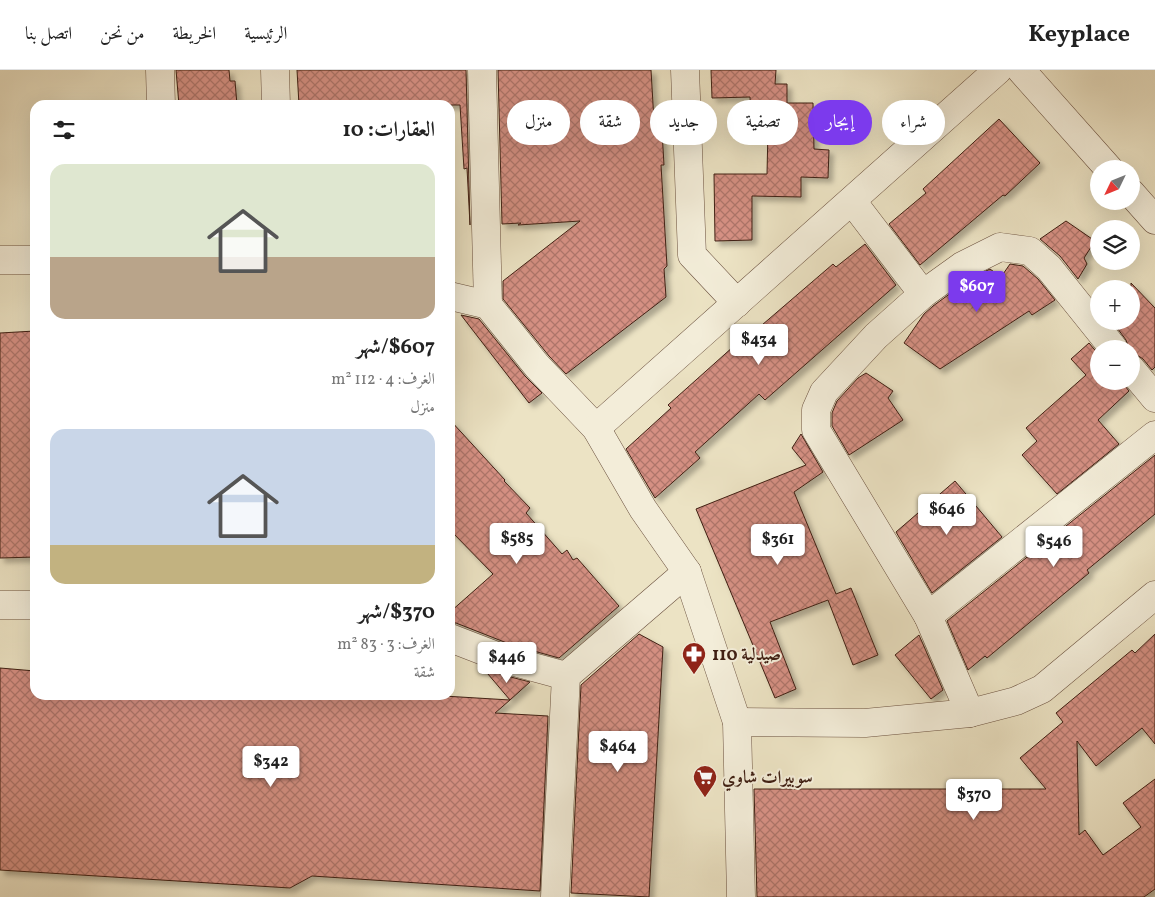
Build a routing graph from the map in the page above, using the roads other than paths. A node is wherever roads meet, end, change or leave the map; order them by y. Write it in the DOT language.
graph roads {
  1 [pos="160,70"];
  2 [pos="275,70"];
  3 [pos="482,70"];
  4 [pos="685,70"];
  5 [pos="998,70"];
  6 [pos="1021,70"];
  7 [pos="161,100"];
  8 [pos="276,100"];
  9 [pos="1101,160"];
  10 [pos="852,201"];
  11 [pos="1140,204"];
  12 [pos="1155,220"];
  13 [pos="0,260"];
  14 [pos="30,260"];
  15 [pos="923,294"];
  16 [pos="455,297"];
  17 [pos="737,303"];
  18 [pos="488,305"];
  19 [pos="1107,340"];
  20 [pos="1140,380"];
  21 [pos="1155,398"];
  22 [pos="596,428"];
  23 [pos="1155,435"];
  24 [pos="687,572"];
  25 [pos="1155,595"];
  26 [pos="0,605"];
  27 [pos="30,605"];
  28 [pos="928,616"];
  29 [pos="455,640"];
  30 [pos="566,676"];
  31 [pos="970,713"];
  32 [pos="737,722"];
  33 [pos="555,897"];
  34 [pos="741,897"];
  1 -- 7 [label="street"];
  2 -- 8 [label="street"];
  3 -- 18 [label="street"];
  4 -- 17 [label="street"];
  5 -- 10 [label="street"];
  6 -- 9 [label="street"];
  10 -- 15 [label="street"];
  10 -- 17 [label="street"];
  11 -- 12 [label="street"];
  13 -- 14 [label="street"];
  15 -- 19 [label="street"];
  15 -- 28 [label="street"];
  16 -- 18 [label="street"];
  17 -- 22 [label="street"];
  18 -- 22 [label="street"];
  20 -- 21 [label="street"];
  22 -- 24 [label="street"];
  23 -- 28 [label="street"];
  24 -- 30 [label="street"];
  24 -- 32 [label="street"];
  25 -- 31 [label="street"];
  26 -- 27 [label="street"];
  28 -- 31 [label="street"];
  29 -- 30 [label="street"];
  30 -- 33 [label="street"];
  31 -- 32 [label="street"];
  32 -- 34 [label="street"];
}
